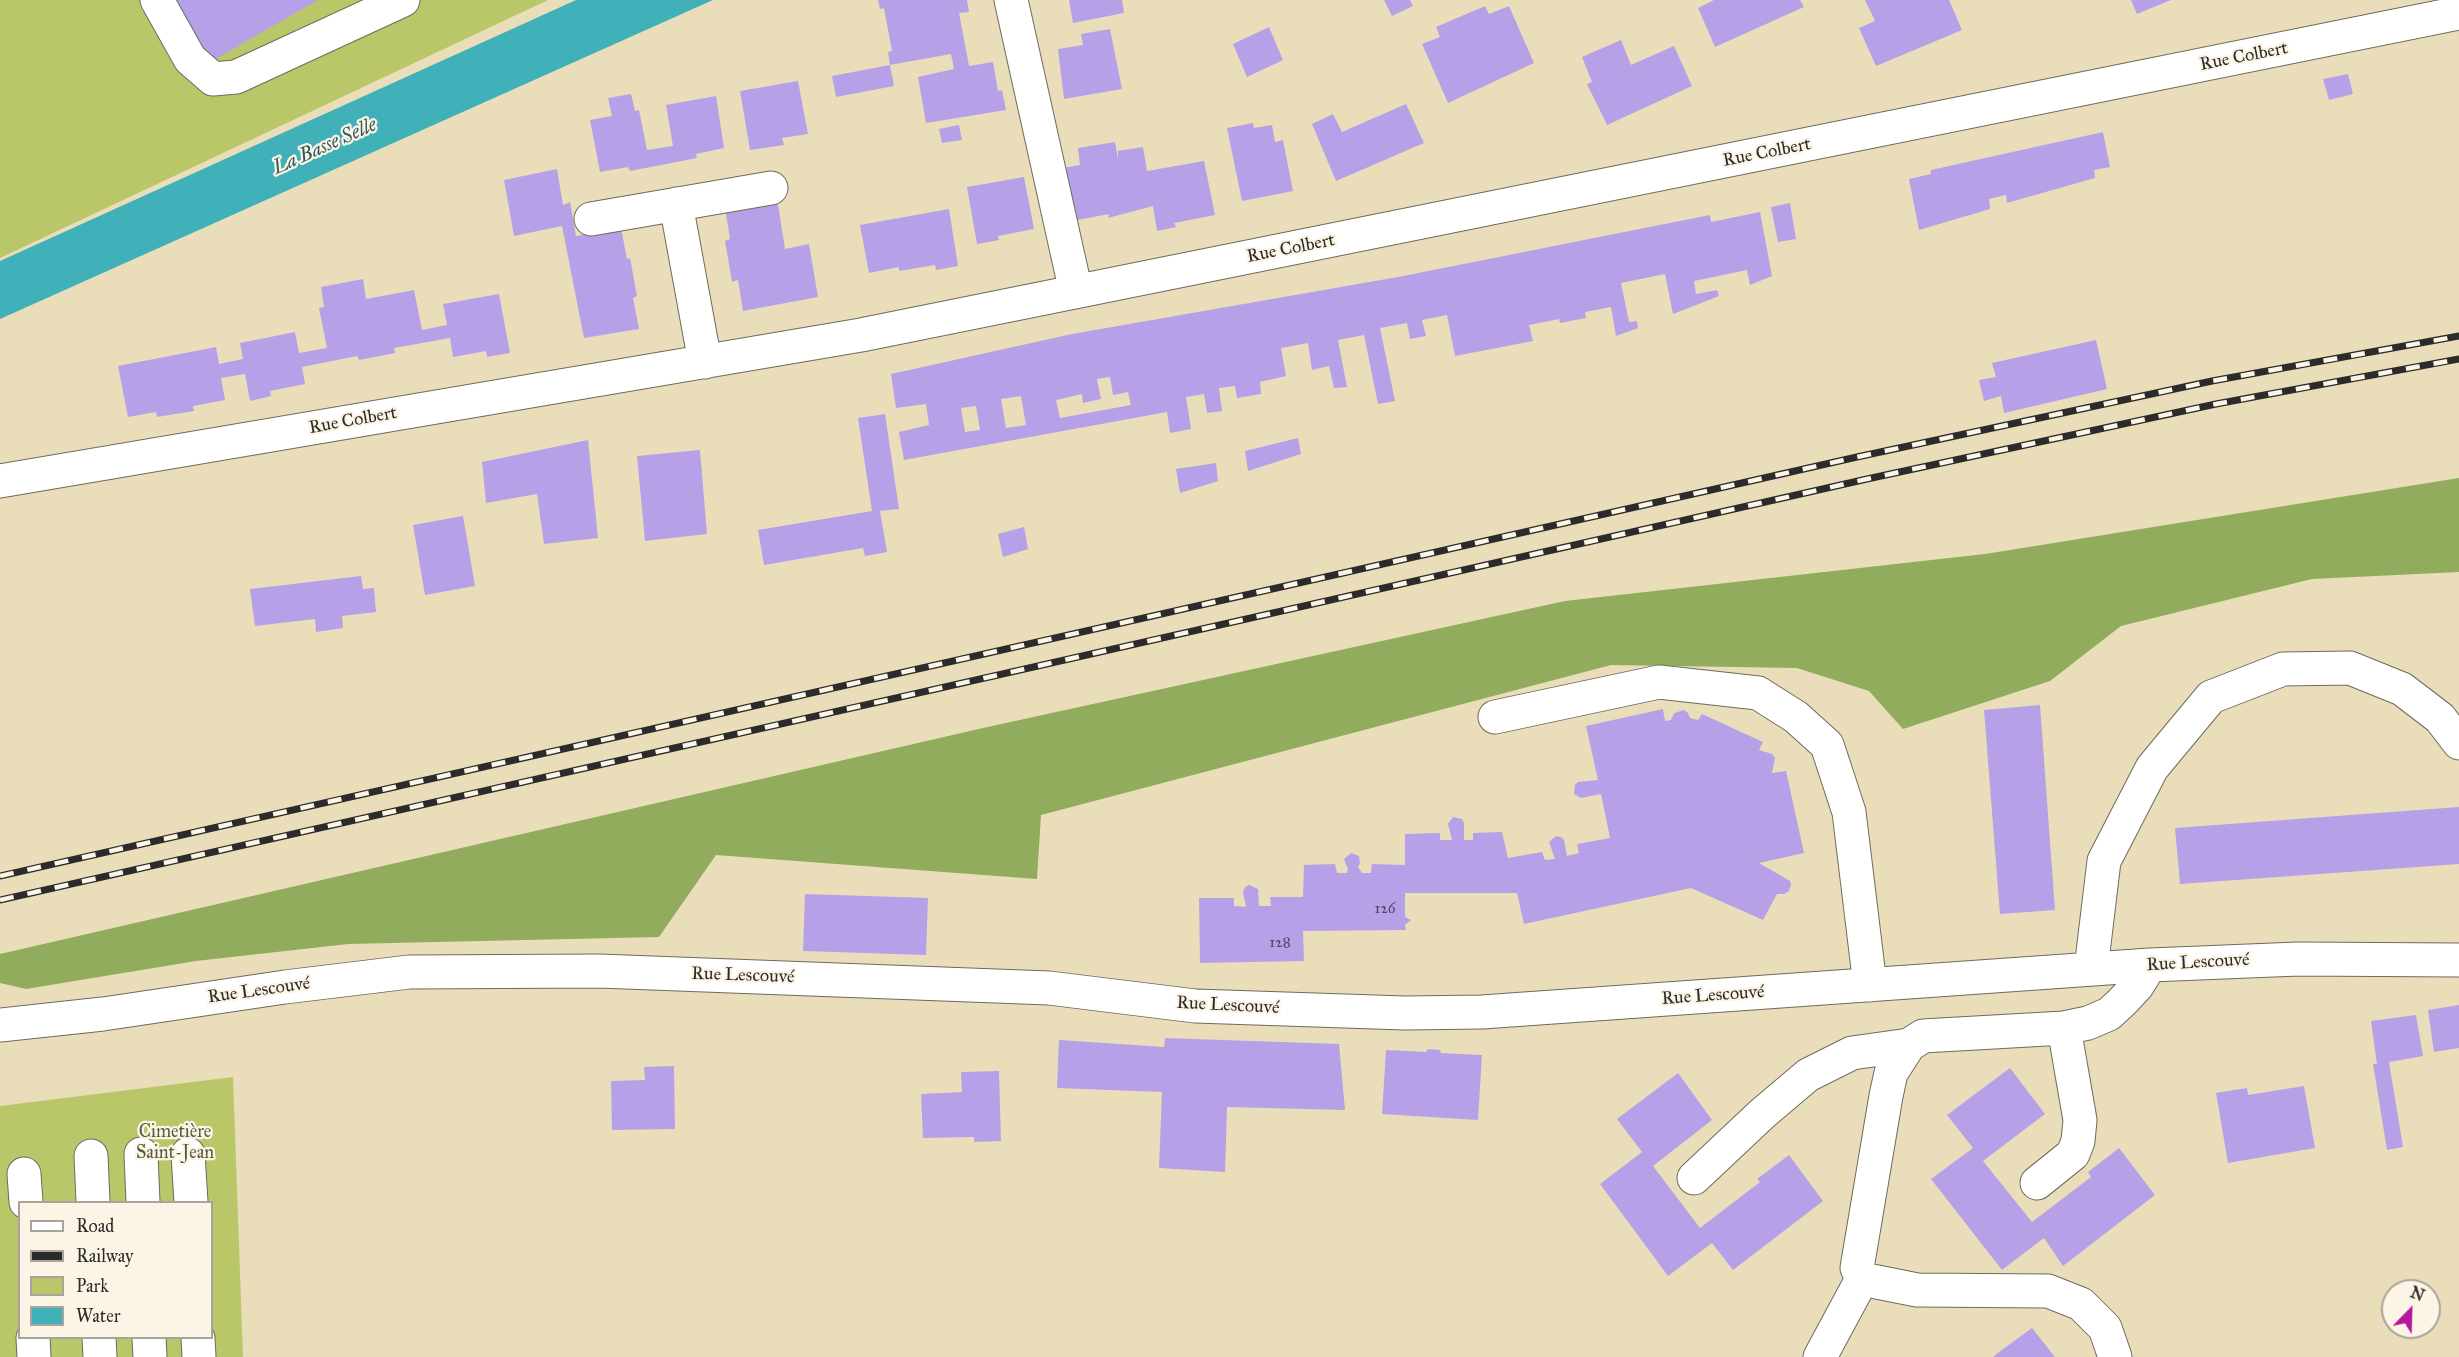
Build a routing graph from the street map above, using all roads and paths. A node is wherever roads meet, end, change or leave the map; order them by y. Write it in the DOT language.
graph roads {
  1 [pos="157,0"];
  2 [pos="403,0"];
  3 [pos="1011,0"];
  4 [pos="2439,11"];
  5 [pos="771,188"];
  6 [pos="676,204"];
  7 [pos="591,219"];
  8 [pos="1076,292"];
  9 [pos="705,362"];
  10 [pos="0,482"];
  11 [pos="1495,717"];
  12 [pos="2459,742"];
  13 [pos="2459,960"];
  14 [pos="2150,965"];
  15 [pos="2091,969"];
  16 [pos="1870,985"];
  17 [pos="0,1025"];
  18 [pos="2064,1028"];
  19 [pos="1908,1045"];
  20 [pos="141,1154"];
  21 [pos="188,1154"];
  22 [pos="91,1156"];
  23 [pos="1694,1178"];
  24 [pos="2037,1183"];
  25 [pos="93,1201"];
  26 [pos="143,1201"];
  27 [pos="191,1201"];
  28 [pos="1862,1279"];
  29 [pos="33,1339"];
  30 [pos="99,1339"];
  31 [pos="149,1339"];
  32 [pos="198,1339"];
  33 [pos="34,1357"];
  34 [pos="100,1357"];
  35 [pos="150,1357"];
  36 [pos="199,1357"];
  37 [pos="1820,1357"];
  38 [pos="2115,1357"];
  1 -- 2 [label="street"];
  3 -- 8 [label="street"];
  4 -- 8 [label="street, Rue Colbert"];
  5 -- 6 [label="street"];
  6 -- 7 [label="street"];
  6 -- 9 [label="street"];
  8 -- 9 [label="street, Rue Colbert"];
  9 -- 10 [label="street, Rue Colbert"];
  11 -- 16 [label="street"];
  12 -- 15 [label="street"];
  13 -- 14 [label="street, Rue Lescouvé"];
  14 -- 15 [label="street, Rue Lescouvé"];
  14 -- 18 [label="street"];
  15 -- 16 [label="street, Rue Lescouvé"];
  16 -- 17 [label="street, Rue Lescouvé"];
  18 -- 19 [label="street"];
  18 -- 24 [label="street"];
  19 -- 23 [label="street"];
  19 -- 28 [label="street"];
  20 -- 26 [label="street"];
  21 -- 27 [label="street"];
  22 -- 25 [label="street"];
  28 -- 37 [label="street"];
  28 -- 38 [label="street"];
  29 -- 33 [label="street"];
  30 -- 34 [label="street"];
  31 -- 35 [label="street"];
  32 -- 36 [label="street"];
}
